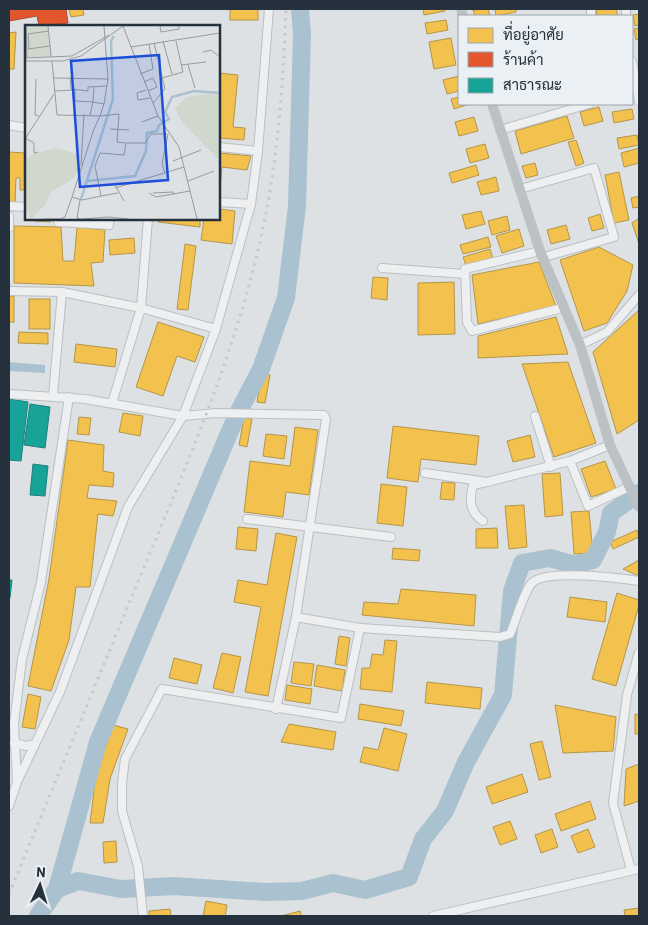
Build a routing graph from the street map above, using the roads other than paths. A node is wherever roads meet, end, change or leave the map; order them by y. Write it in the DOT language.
graph roads {
  1 [pos="269,9"];
  2 [pos="633,67"];
  3 [pos="639,101"];
  4 [pos="492,105"];
  5 [pos="586,105"];
  6 [pos="9,125"];
  7 [pos="25,128"];
  8 [pos="500,130"];
  9 [pos="220,147"];
  10 [pos="258,151"];
  11 [pos="520,189"];
  12 [pos="220,202"];
  13 [pos="251,204"];
  14 [pos="9,206"];
  15 [pos="25,207"];
  16 [pos="9,216"];
  17 [pos="58,220"];
  18 [pos="109,220"];
  19 [pos="148,220"];
  20 [pos="9,228"];
  21 [pos="542,254"];
  22 [pos="382,268"];
  23 [pos="465,274"];
  24 [pos="9,291"];
  25 [pos="62,292"];
  26 [pos="639,296"];
  27 [pos="141,308"];
  28 [pos="562,308"];
  29 [pos="216,329"];
  30 [pos="580,345"];
  31 [pos="9,394"];
  32 [pos="53,396"];
  33 [pos="68,397"];
  34 [pos="112,403"];
  35 [pos="183,416"];
  36 [pos="535,416"];
  37 [pos="610,445"];
  38 [pos="570,461"];
  39 [pos="551,467"];
  40 [pos="425,473"];
  41 [pos="487,482"];
  42 [pos="630,489"];
  43 [pos="639,507"];
  44 [pos="246,519"];
  45 [pos="483,521"];
  46 [pos="311,526"];
  47 [pos="391,536"];
  48 [pos="639,581"];
  49 [pos="296,617"];
  50 [pos="360,628"];
  51 [pos="639,652"];
  52 [pos="276,709"];
  53 [pos="14,743"];
  54 [pos="35,744"];
  55 [pos="17,782"];
  56 [pos="9,806"];
  57 [pos="635,870"];
  58 [pos="143,916"];
  59 [pos="433,916"];
  1 -- 10 [label="street"];
  2 -- 3 [label="street"];
  4 -- 8 [label="street"];
  5 -- 8 [label="street"];
  6 -- 7 [label="street"];
  8 -- 11 [label="street"];
  9 -- 10 [label="street"];
  10 -- 13 [label="street"];
  11 -- 21 [label="street"];
  11 -- 21 [label="street"];
  12 -- 13 [label="street"];
  13 -- 29 [label="street"];
  14 -- 15 [label="street"];
  16 -- 20 [label="street"];
  17 -- 18 [label="street"];
  19 -- 27 [label="street"];
  21 -- 23 [label="street"];
  21 -- 28 [label="street"];
  22 -- 23 [label="street"];
  23 -- 28 [label="street"];
  24 -- 25 [label="street"];
  25 -- 27 [label="street"];
  25 -- 32 [label="street"];
  26 -- 30 [label="street"];
  27 -- 29 [label="street"];
  27 -- 34 [label="street"];
  28 -- 30 [label="street"];
  29 -- 35 [label="street"];
  30 -- 37 [label="street"];
  31 -- 32 [label="street"];
  32 -- 33 [label="street"];
  33 -- 34 [label="street"];
  33 -- 53 [label="street"];
  34 -- 35 [label="street"];
  35 -- 46 [label="street"];
  35 -- 54 [label="street"];
  36 -- 39 [label="street"];
  37 -- 38 [label="street"];
  37 -- 42 [label="street"];
  38 -- 39 [label="street"];
  38 -- 42 [label="street"];
  39 -- 41 [label="street"];
  40 -- 41 [label="street"];
  41 -- 45 [label="street"];
  42 -- 43 [label="street"];
  44 -- 46 [label="street"];
  46 -- 47 [label="street"];
  46 -- 49 [label="street"];
  48 -- 50 [label="street"];
  49 -- 50 [label="street"];
  49 -- 52 [label="street"];
  50 -- 52 [label="street"];
  51 -- 57 [label="street"];
  52 -- 58 [label="street"];
  53 -- 54 [label="street"];
  53 -- 55 [label="street"];
  54 -- 55 [label="street"];
  55 -- 56 [label="street"];
  57 -- 59 [label="street"];
}
